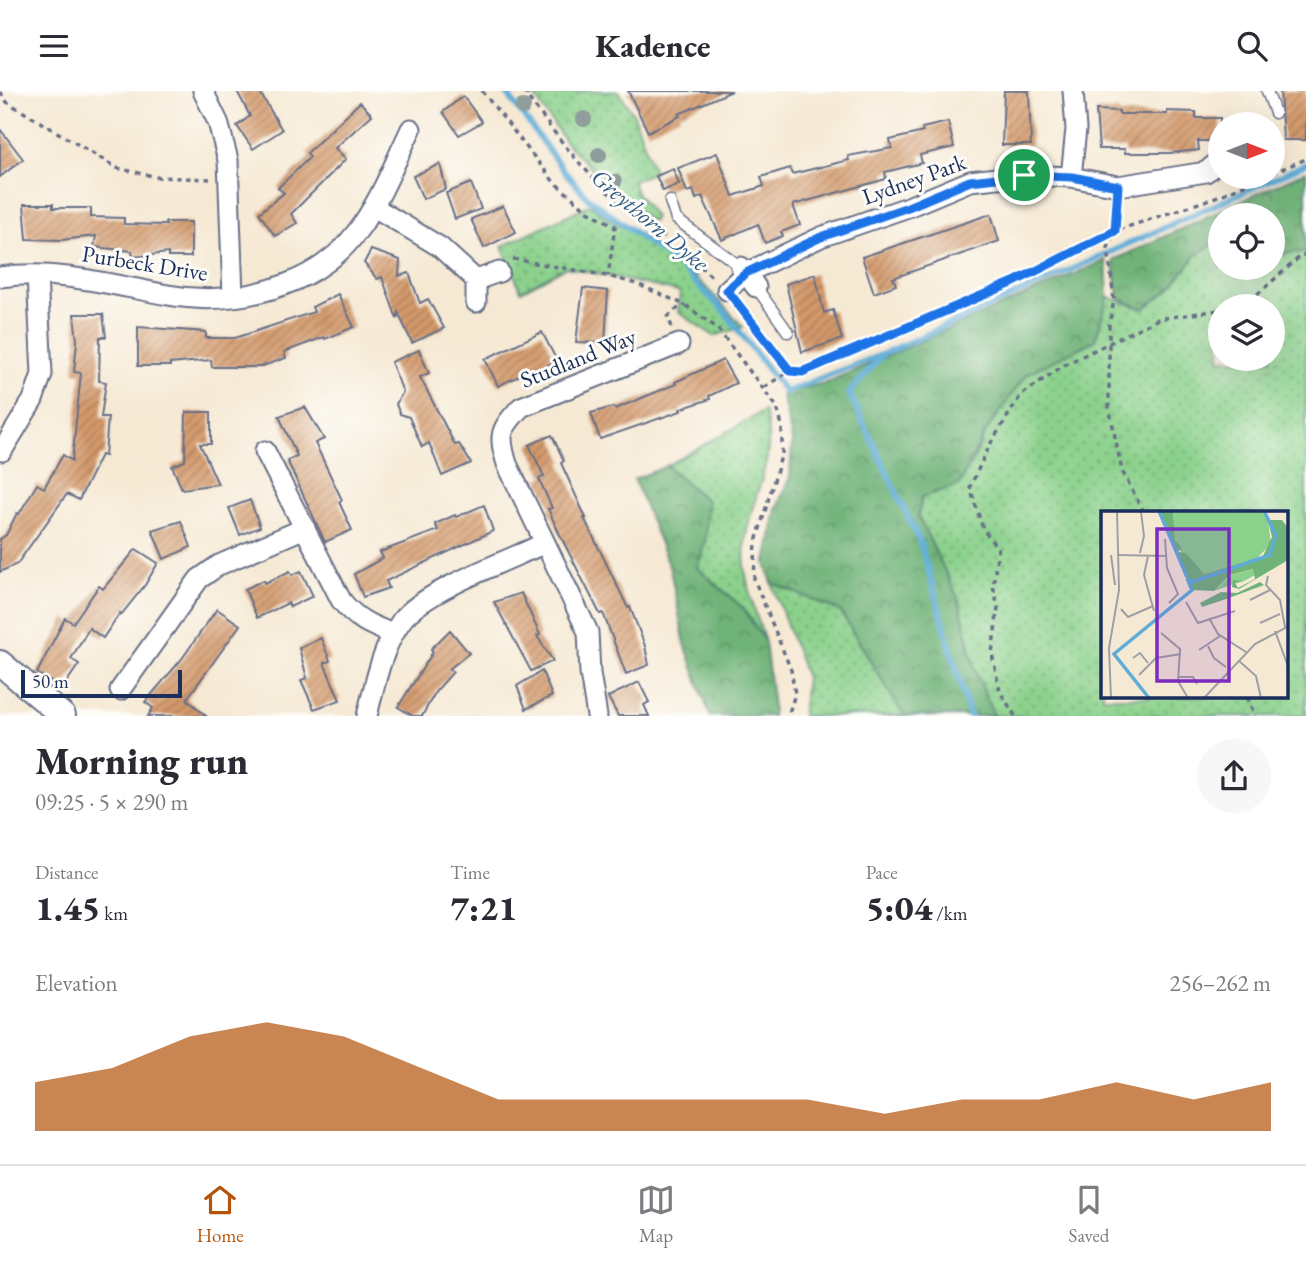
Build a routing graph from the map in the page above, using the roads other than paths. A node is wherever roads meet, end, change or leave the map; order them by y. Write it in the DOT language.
graph roads {
  1 [pos="203,91"];
  2 [pos="1073,91"];
  3 [pos="1267,91"];
  4 [pos="1275,112"];
  5 [pos="411,129"];
  6 [pos="1208,170"];
  7 [pos="1072,177"];
  8 [pos="670,201"];
  9 [pos="374,207"];
  10 [pos="499,272"];
  11 [pos="37,275"];
  12 [pos="748,276"];
  13 [pos="0,277"];
  14 [pos="476,280"];
  15 [pos="727,290"];
  16 [pos="233,296"];
  17 [pos="476,302"];
  18 [pos="788,332"];
  19 [pos="679,344"];
  20 [pos="265,451"];
  21 [pos="1,455"];
  22 [pos="305,528"];
  23 [pos="545,543"];
  24 [pos="393,634"];
  25 [pos="119,658"];
  26 [pos="0,663"];
  27 [pos="135,669"];
  28 [pos="120,690"];
  29 [pos="63,716"];
  30 [pos="367,716"];
  31 [pos="597,716"];
  1 -- 16 [label="street"];
  2 -- 7 [label="street"];
  3 -- 4 [label="lane"];
  5 -- 9 [label="street, Purbeck Drive"];
  6 -- 7 [label="street, Lydney Park"];
  7 -- 12 [label="street, Lydney Park"];
  8 -- 12 [label="lane"];
  9 -- 14 [label="street"];
  9 -- 16 [label="street, Purbeck Drive"];
  10 -- 14 [label="street"];
  11 -- 13 [label="street, Purbeck Drive"];
  11 -- 16 [label="street, Purbeck Drive"];
  11 -- 21 [label="street"];
  12 -- 15 [label="street, Lydney Park"];
  12 -- 18 [label="lane"];
  14 -- 17 [label="street"];
  19 -- 23 [label="street, Studland Way"];
  20 -- 22 [label="street"];
  22 -- 24 [label="street"];
  22 -- 27 [label="street"];
  23 -- 24 [label="street"];
  23 -- 31 [label="street, Studland Way"];
  24 -- 30 [label="street"];
  25 -- 27 [label="street"];
  26 -- 29 [label="street"];
  27 -- 28 [label="street"];
}
